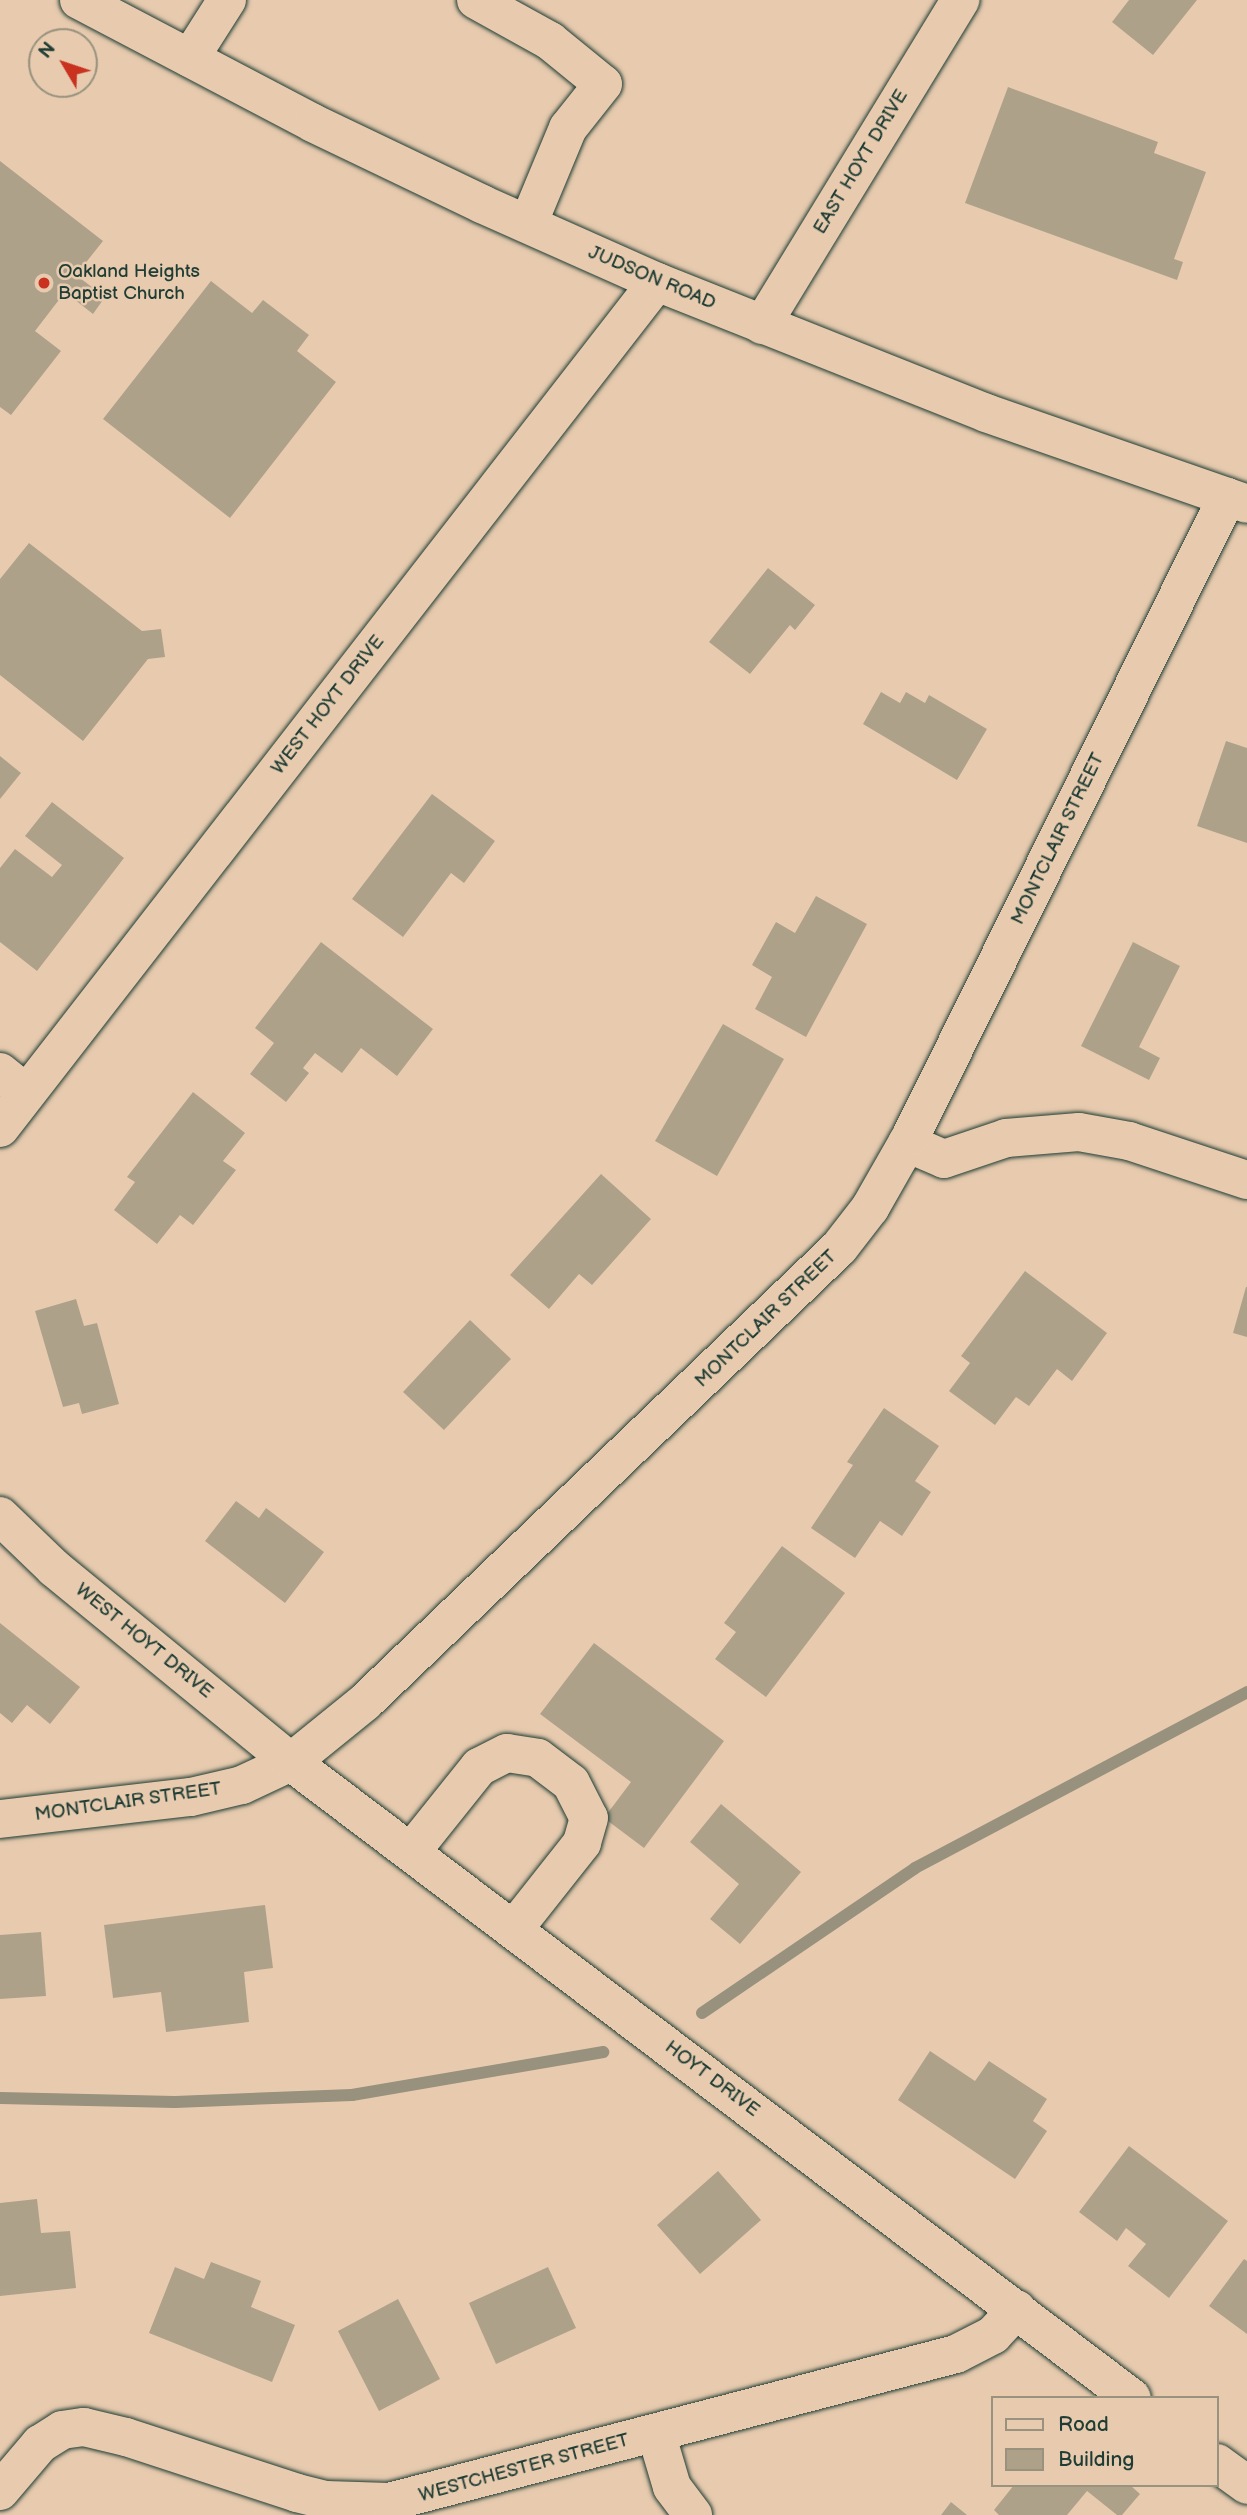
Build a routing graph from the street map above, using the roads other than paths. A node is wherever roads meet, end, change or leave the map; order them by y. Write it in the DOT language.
graph roads {
  1 [pos="79,0"];
  2 [pos="227,0"];
  3 [pos="476,0"];
  4 [pos="960,0"];
  5 [pos="190,58"];
  6 [pos="528,224"];
  7 [pos="657,282"];
  8 [pos="762,325"];
  9 [pos="1237,500"];
  10 [pos="13,1083"];
  11 [pos="0,1128"];
  12 [pos="907,1143"];
  13 [pos="1247,1180"];
  14 [pos="0,1516"];
  15 [pos="291,1762"];
  16 [pos="0,1819"];
  17 [pos="411,1852"];
  18 [pos="513,1929"];
  19 [pos="1017,2309"];
  20 [pos="1129,2396"];
  21 [pos="656,2433"];
  22 [pos="1219,2464"];
  23 [pos="1247,2485"];
  24 [pos="0,2491"];
  25 [pos="693,2515"];
  1 -- 5 [label="street, JUDSON ROAD"];
  2 -- 5 [label="street"];
  3 -- 6 [label="street"];
  4 -- 8 [label="street, EAST HOYT DRIVE"];
  5 -- 6 [label="street, JUDSON ROAD"];
  6 -- 7 [label="street, JUDSON ROAD"];
  7 -- 8 [label="street, JUDSON ROAD"];
  7 -- 10 [label="street, WEST HOYT DRIVE"];
  8 -- 9 [label="street, JUDSON ROAD"];
  9 -- 12 [label="street, MONTCLAIR STREET"];
  10 -- 11 [label="street, WEST HOYT DRIVE"];
  12 -- 13 [label="street"];
  12 -- 15 [label="street, MONTCLAIR STREET"];
  14 -- 15 [label="street, WEST HOYT DRIVE"];
  15 -- 16 [label="street, MONTCLAIR STREET"];
  15 -- 17 [label="street, HOYT DRIVE"];
  17 -- 18 [label="street, HOYT DRIVE"];
  17 -- 18 [label="street"];
  18 -- 19 [label="street, HOYT DRIVE"];
  19 -- 20 [label="street, HOYT DRIVE"];
  19 -- 21 [label="street, WESTCHESTER STREET"];
  21 -- 24 [label="street, WESTCHESTER STREET"];
  21 -- 25 [label="street"];
  22 -- 23 [label="street"];
}
